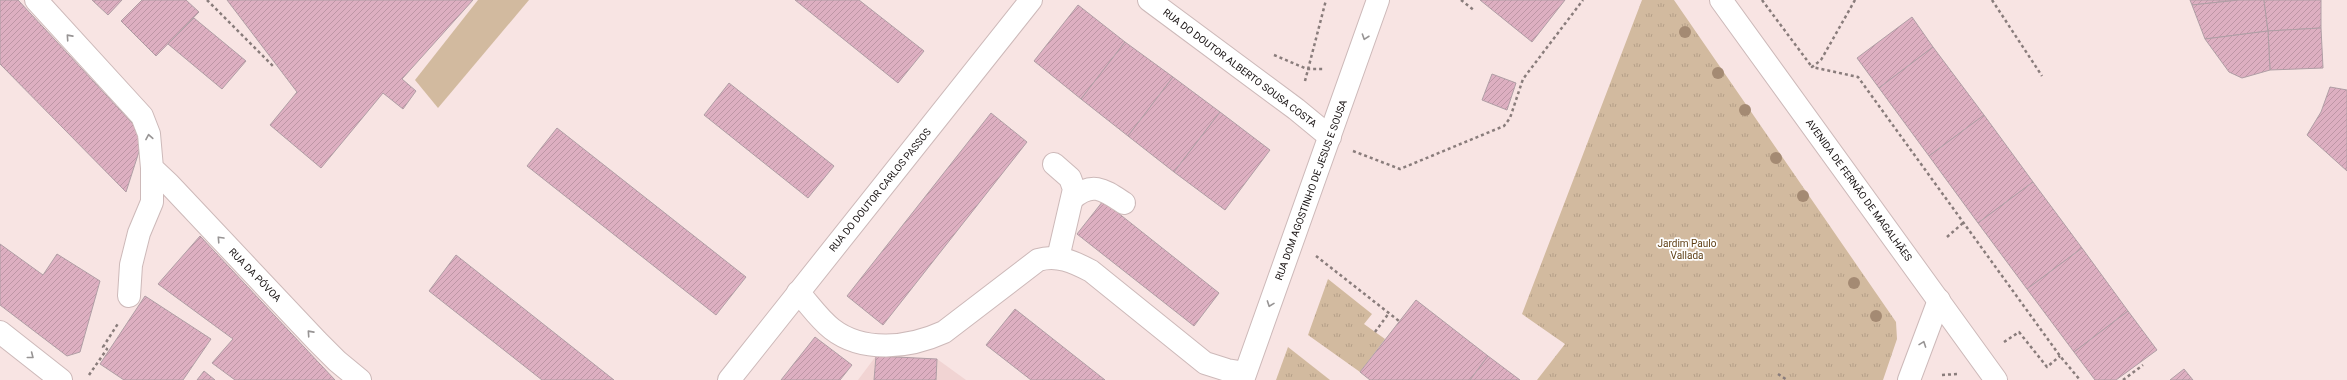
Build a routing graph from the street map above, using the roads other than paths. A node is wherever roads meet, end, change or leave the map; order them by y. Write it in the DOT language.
graph roads {
  1 [pos="36,0"];
  2 [pos="1031,0"];
  3 [pos="1149,0"];
  4 [pos="1378,0"];
  5 [pos="1721,0"];
  6 [pos="1330,137"];
  7 [pos="1054,164"];
  8 [pos="152,168"];
  9 [pos="1073,198"];
  10 [pos="1124,203"];
  11 [pos="1058,258"];
  12 [pos="798,292"];
  13 [pos="129,296"];
  14 [pos="1939,300"];
  15 [pos="0,332"];
  16 [pos="1244,376"];
  17 [pos="61,380"];
  18 [pos="360,380"];
  19 [pos="729,380"];
  20 [pos="1909,380"];
  21 [pos="1996,380"];
  8 -- 1 [label="street, one-way"];
  2 -- 12 [label="street, RUA DO DOUTOR CARLOS PASSOS"];
  3 -- 6 [label="street, RUA DO DOUTOR ALBERTO SOUSA COSTA"];
  4 -- 6 [label="street, RUA DOM AGOSTINHO DE JESUS E SOUSA, one-way"];
  5 -- 14 [label="street, AVENIDA DE FERNÃO DE MAGALHÃES"];
  6 -- 16 [label="street, RUA DOM AGOSTINHO DE JESUS E SOUSA, one-way"];
  7 -- 9 [label="street"];
  8 -- 13 [label="street"];
  18 -- 8 [label="street, RUA DA PÓVOA, one-way"];
  9 -- 10 [label="street"];
  9 -- 11 [label="street"];
  11 -- 12 [label="street"];
  11 -- 16 [label="street"];
  12 -- 19 [label="street, RUA DO DOUTOR CARLOS PASSOS"];
  20 -- 14 [label="street, one-way"];
  14 -- 21 [label="street, AVENIDA DE FERNÃO DE MAGALHÃES"];
  15 -- 17 [label="street, one-way"];
}
